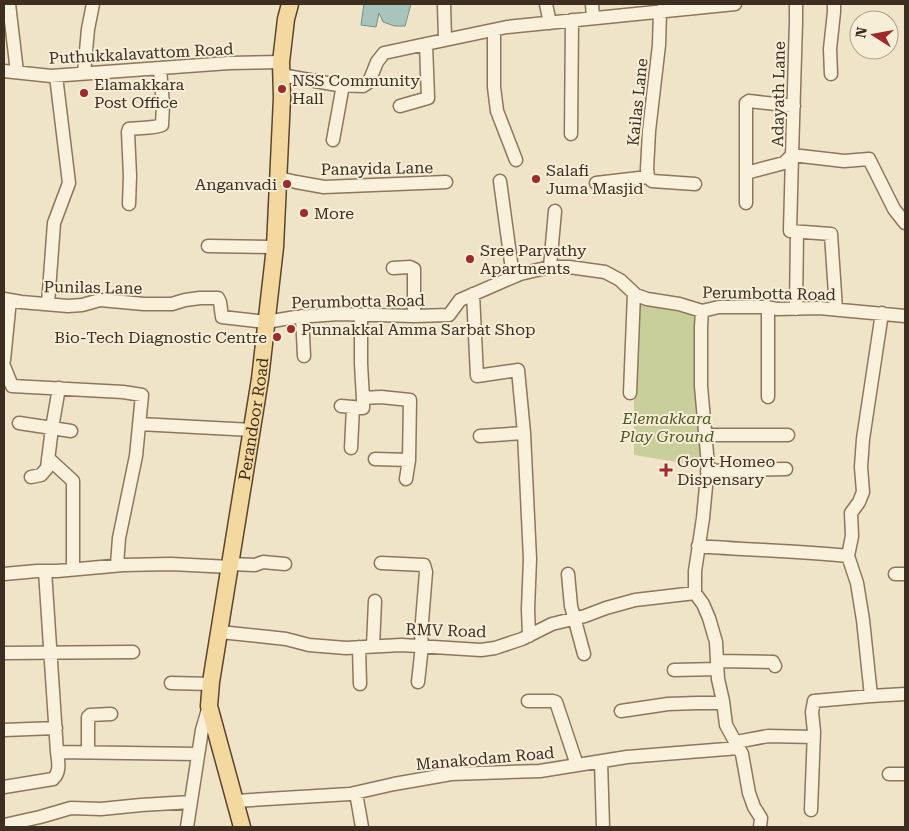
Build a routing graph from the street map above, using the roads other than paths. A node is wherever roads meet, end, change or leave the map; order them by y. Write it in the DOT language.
graph roads {
  1 [pos="9,4"];
  2 [pos="93,4"];
  3 [pos="290,4"];
  4 [pos="444,4"];
  5 [pos="546,4"];
  6 [pos="592,4"];
  7 [pos="734,4"];
  8 [pos="796,4"];
  9 [pos="834,4"];
  10 [pos="660,11"];
  11 [pos="593,18"];
  12 [pos="572,20"];
  13 [pos="550,23"];
  14 [pos="494,30"];
  15 [pos="445,40"];
  16 [pos="426,44"];
  17 [pos="160,69"];
  18 [pos="281,69"];
  19 [pos="4,72"];
  20 [pos="17,72"];
  21 [pos="84,73"];
  22 [pos="831,74"];
  23 [pos="56,76"];
  24 [pos="343,85"];
  25 [pos="400,106"];
  26 [pos="794,106"];
  27 [pos="571,134"];
  28 [pos="333,140"];
  29 [pos="792,155"];
  30 [pos="516,160"];
  31 [pos="746,173"];
  32 [pos="648,177"];
  33 [pos="279,178"];
  34 [pos="500,181"];
  35 [pos="446,182"];
  36 [pos="596,183"];
  37 [pos="695,184"];
  38 [pos="746,203"];
  39 [pos="129,204"];
  40 [pos="555,211"];
  41 [pos="905,223"];
  42 [pos="797,232"];
  43 [pos="208,246"];
  44 [pos="275,247"];
  45 [pos="550,267"];
  46 [pos="393,268"];
  47 [pos="513,277"];
  48 [pos="634,293"];
  49 [pos="473,294"];
  50 [pos="12,300"];
  51 [pos="48,304"];
  52 [pos="768,307"];
  53 [pos="796,309"];
  54 [pos="836,310"];
  55 [pos="702,311"];
  56 [pos="882,313"];
  57 [pos="361,315"];
  58 [pos="302,316"];
  59 [pos="414,316"];
  60 [pos="905,316"];
  61 [pos="266,322"];
  62 [pos="304,356"];
  63 [pos="4,360"];
  64 [pos="4,366"];
  65 [pos="60,388"];
  66 [pos="630,393"];
  67 [pos="768,397"];
  68 [pos="363,398"];
  69 [pos="19,423"];
  70 [pos="139,424"];
  71 [pos="52,428"];
  72 [pos="252,430"];
  73 [pos="72,431"];
  74 [pos="524,433"];
  75 [pos="706,435"];
  76 [pos="788,435"];
  77 [pos="480,436"];
  78 [pos="351,448"];
  79 [pos="48,458"];
  80 [pos="375,459"];
  81 [pos="409,460"];
  82 [pos="786,468"];
  83 [pos="708,471"];
  84 [pos="31,477"];
  85 [pos="406,479"];
  86 [pos="698,546"];
  87 [pos="848,556"];
  88 [pos="381,563"];
  89 [pos="285,564"];
  90 [pos="117,565"];
  91 [pos="230,565"];
  92 [pos="73,569"];
  93 [pos="46,571"];
  94 [pos="4,574"];
  95 [pos="568,574"];
  96 [pos="695,593"];
  97 [pos="375,601"];
  98 [pos="575,618"];
  99 [pos="220,632"];
  100 [pos="529,636"];
  101 [pos="373,646"];
  102 [pos="422,646"];
  103 [pos="359,647"];
  104 [pos="133,652"];
  105 [pos="4,653"];
  106 [pos="50,653"];
  107 [pos="584,654"];
  108 [pos="717,665"];
  109 [pos="775,666"];
  110 [pos="674,670"];
  111 [pos="418,682"];
  112 [pos="171,683"];
  113 [pos="211,684"];
  114 [pos="360,684"];
  115 [pos="905,694"];
  116 [pos="871,696"];
  117 [pos="528,701"];
  118 [pos="723,703"];
  119 [pos="209,706"];
  120 [pos="621,711"];
  121 [pos="111,714"];
  122 [pos="56,728"];
  123 [pos="4,730"];
  124 [pos="814,737"];
  125 [pos="738,745"];
  126 [pos="58,752"];
  127 [pos="88,752"];
  128 [pos="198,754"];
  129 [pos="600,761"];
  130 [pos="577,765"];
  131 [pos="889,774"];
  132 [pos="905,774"];
  133 [pos="4,787"];
  134 [pos="356,793"];
  135 [pos="235,801"];
  136 [pos="191,802"];
  137 [pos="811,810"];
  138 [pos="4,825"];
  139 [pos="18,825"];
  140 [pos="187,827"];
  141 [pos="242,827"];
  142 [pos="362,827"];
  143 [pos="603,827"];
  144 [pos="760,827"];
  1 -- 20 [label="street"];
  2 -- 21 [label="street"];
  3 -- 18 [label="main road, Perandoor Road"];
  4 -- 15 [label="street"];
  5 -- 13 [label="street"];
  6 -- 11 [label="street"];
  7 -- 10 [label="street"];
  8 -- 26 [label="street, Adayath Lane"];
  9 -- 22 [label="street"];
  10 -- 11 [label="street"];
  10 -- 32 [label="street, Kailas Lane"];
  11 -- 12 [label="street"];
  12 -- 13 [label="street"];
  12 -- 27 [label="street"];
  13 -- 14 [label="street"];
  14 -- 15 [label="street"];
  14 -- 30 [label="street"];
  15 -- 16 [label="street"];
  16 -- 24 [label="street, Puthukkalavattom Road"];
  16 -- 25 [label="street"];
  17 -- 18 [label="street, Puthukkalavattom Road"];
  17 -- 21 [label="street, Puthukkalavattom Road"];
  17 -- 39 [label="street"];
  18 -- 24 [label="street, Puthukkalavattom Road"];
  18 -- 33 [label="main road, Perandoor Road"];
  19 -- 20 [label="street, Puthukkalavattom Road"];
  20 -- 23 [label="street, Puthukkalavattom Road"];
  21 -- 23 [label="street, Puthukkalavattom Road"];
  23 -- 51 [label="street"];
  24 -- 28 [label="street"];
  26 -- 29 [label="street, Adayath Lane"];
  26 -- 31 [label="street"];
  29 -- 31 [label="street"];
  29 -- 41 [label="street, Adayath Lane"];
  29 -- 42 [label="street"];
  31 -- 38 [label="street"];
  32 -- 36 [label="street"];
  32 -- 37 [label="street"];
  33 -- 35 [label="street, Panayida Lane"];
  33 -- 44 [label="main road, Perandoor Road"];
  34 -- 47 [label="street"];
  40 -- 45 [label="street"];
  42 -- 53 [label="street"];
  42 -- 54 [label="street"];
  43 -- 44 [label="street"];
  44 -- 61 [label="main road, Perandoor Road"];
  45 -- 47 [label="street, Perumbotta Road"];
  45 -- 48 [label="street, Perumbotta Road"];
  46 -- 59 [label="street"];
  47 -- 49 [label="street, Perumbotta Road"];
  48 -- 55 [label="street, Perumbotta Road"];
  48 -- 66 [label="street"];
  49 -- 59 [label="street, Perumbotta Road"];
  49 -- 74 [label="street"];
  50 -- 51 [label="street, Punilas Lane"];
  50 -- 63 [label="street"];
  51 -- 61 [label="street, Punilas Lane"];
  52 -- 53 [label="street, Perumbotta Road"];
  52 -- 55 [label="street, Perumbotta Road"];
  52 -- 67 [label="street"];
  53 -- 54 [label="street, Perumbotta Road"];
  54 -- 56 [label="street, Perumbotta Road"];
  55 -- 75 [label="street"];
  56 -- 60 [label="street, Perumbotta Road"];
  56 -- 87 [label="street"];
  57 -- 58 [label="street, Perumbotta Road"];
  57 -- 59 [label="street, Perumbotta Road"];
  57 -- 68 [label="street"];
  58 -- 61 [label="street, Perumbotta Road"];
  58 -- 62 [label="street"];
  61 -- 72 [label="main road, Perandoor Road"];
  64 -- 65 [label="street"];
  65 -- 70 [label="street"];
  65 -- 71 [label="street"];
  68 -- 78 [label="street"];
  68 -- 81 [label="street"];
  69 -- 71 [label="street"];
  70 -- 72 [label="street"];
  70 -- 90 [label="street"];
  71 -- 73 [label="street"];
  71 -- 79 [label="street"];
  72 -- 91 [label="main road, Perandoor Road"];
  74 -- 77 [label="street"];
  74 -- 100 [label="street"];
  75 -- 76 [label="street"];
  75 -- 83 [label="street"];
  79 -- 84 [label="street"];
  79 -- 92 [label="street"];
  80 -- 81 [label="street"];
  81 -- 85 [label="street"];
  82 -- 83 [label="street"];
  83 -- 86 [label="street"];
  86 -- 87 [label="street"];
  86 -- 96 [label="street"];
  87 -- 116 [label="street"];
  88 -- 102 [label="street"];
  89 -- 91 [label="street"];
  90 -- 91 [label="street"];
  90 -- 92 [label="street"];
  91 -- 99 [label="main road, Perandoor Road"];
  92 -- 93 [label="street"];
  93 -- 94 [label="street"];
  93 -- 106 [label="street"];
  95 -- 98 [label="street"];
  96 -- 98 [label="street, RMV Road"];
  96 -- 108 [label="street"];
  97 -- 101 [label="street"];
  98 -- 100 [label="street, RMV Road"];
  98 -- 107 [label="street"];
  99 -- 103 [label="street, RMV Road"];
  99 -- 113 [label="main road, Perandoor Road"];
  100 -- 102 [label="street, RMV Road"];
  101 -- 102 [label="street, RMV Road"];
  101 -- 103 [label="street, RMV Road"];
  102 -- 111 [label="street"];
  103 -- 114 [label="street"];
  104 -- 106 [label="street"];
  105 -- 106 [label="street"];
  106 -- 122 [label="street"];
  108 -- 109 [label="street"];
  108 -- 110 [label="street"];
  108 -- 118 [label="street"];
  112 -- 113 [label="street"];
  113 -- 119 [label="main road, Perandoor Road"];
  115 -- 116 [label="street"];
  116 -- 124 [label="street"];
  117 -- 130 [label="street"];
  118 -- 120 [label="street"];
  118 -- 125 [label="street"];
  119 -- 128 [label="street"];
  119 -- 135 [label="main road, Perandoor Road"];
  121 -- 127 [label="street"];
  122 -- 123 [label="street"];
  122 -- 126 [label="street"];
  124 -- 125 [label="street, Manakodam Road"];
  124 -- 137 [label="street"];
  125 -- 129 [label="street, Manakodam Road"];
  125 -- 144 [label="street"];
  126 -- 127 [label="street"];
  126 -- 133 [label="street"];
  127 -- 128 [label="street"];
  128 -- 136 [label="street"];
  129 -- 130 [label="street, Manakodam Road"];
  129 -- 143 [label="street"];
  130 -- 134 [label="street, Manakodam Road"];
  131 -- 132 [label="street"];
  134 -- 135 [label="street, Manakodam Road"];
  134 -- 142 [label="street"];
  135 -- 141 [label="main road, Perandoor Road"];
  136 -- 139 [label="street"];
  136 -- 140 [label="street"];
  138 -- 139 [label="street"];
}
